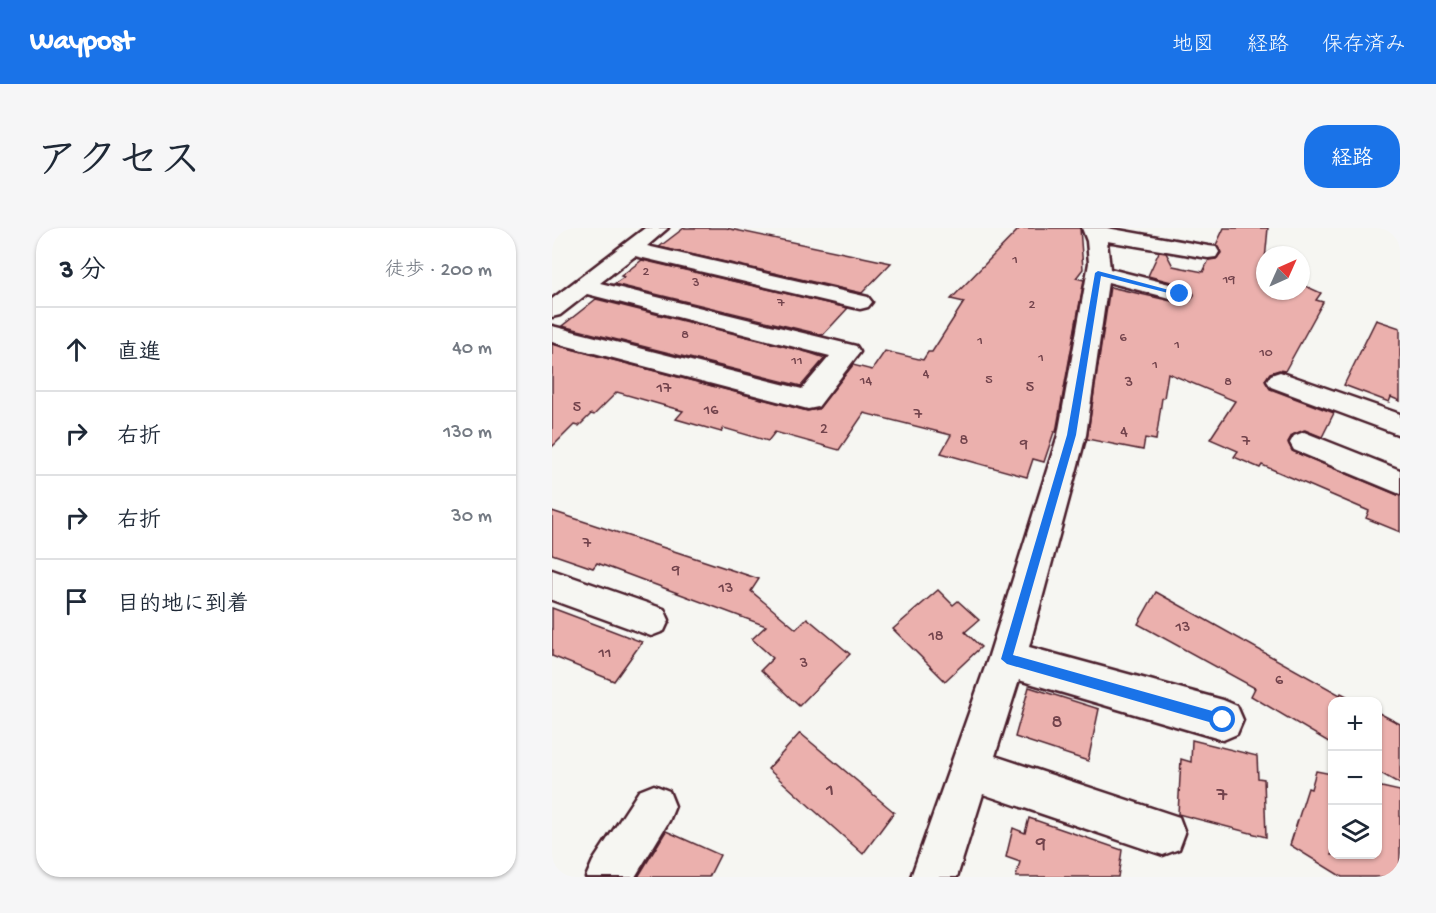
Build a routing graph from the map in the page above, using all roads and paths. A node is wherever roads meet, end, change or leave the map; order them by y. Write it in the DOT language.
graph roads {
  1 [pos="658,228"];
  2 [pos="1093,230"];
  3 [pos="631,249"];
  4 [pos="1208,252"];
  5 [pos="1098,273"];
  6 [pos="583,286"];
  7 [pos="1180,294"];
  8 [pos="860,302"];
  9 [pos="552,309"];
  10 [pos="552,334"];
  11 [pos="1280,381"];
  12 [pos="1400,425"];
  13 [pos="1304,443"];
  14 [pos="1400,483"];
  15 [pos="552,585"];
  16 [pos="651,620"];
  17 [pos="1007,659"];
  18 [pos="1223,720"];
  19 [pos="970,769"];
  20 [pos="654,806"];
  21 [pos="1163,833"];
  22 [pos="609,877"];
  23 [pos="934,877"];
  1 -- 3 [label="street"];
  2 -- 4 [label="street"];
  2 -- 5 [label="street"];
  3 -- 6 [label="street"];
  3 -- 8 [label="street"];
  5 -- 7 [label="street"];
  5 -- 17 [label="street"];
  6 -- 9 [label="street"];
  6 -- 10 [label="street"];
  11 -- 12 [label="street"];
  13 -- 14 [label="street"];
  15 -- 16 [label="street"];
  17 -- 18 [label="street"];
  17 -- 19 [label="street"];
  19 -- 21 [label="street"];
  19 -- 23 [label="street"];
  20 -- 22 [label="street"];
}
